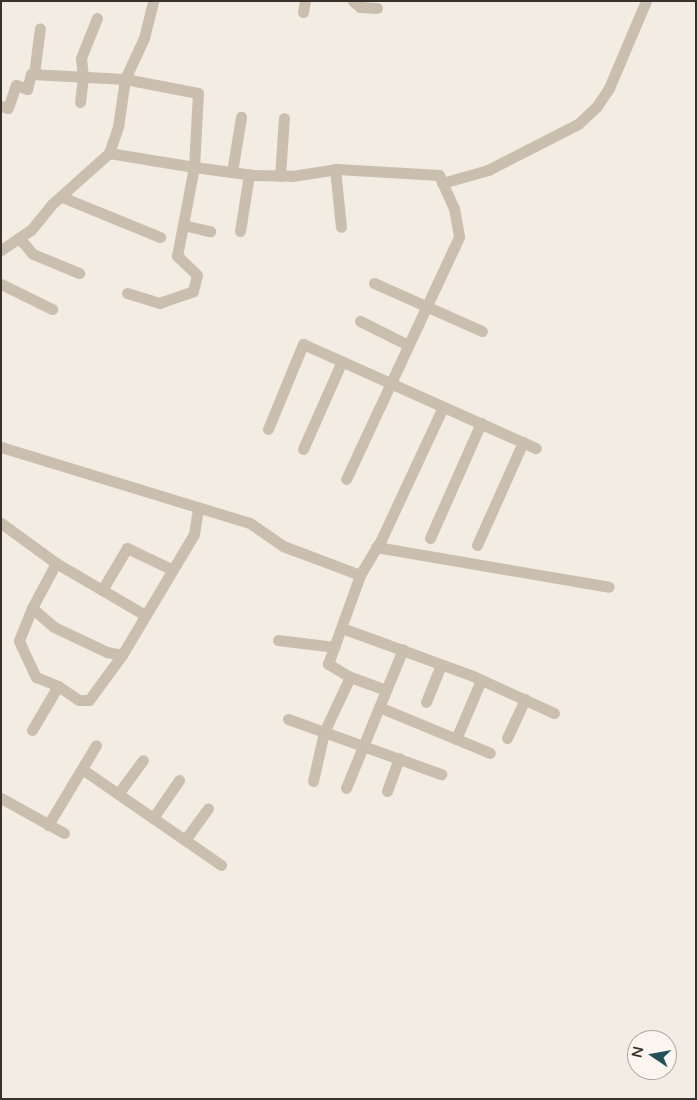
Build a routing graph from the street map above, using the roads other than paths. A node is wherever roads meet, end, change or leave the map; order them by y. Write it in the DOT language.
graph roads {
  1 [pos="153,1"];
  2 [pos="353,1"];
  3 [pos="646,1"];
  4 [pos="377,8"];
  5 [pos="97,18"];
  6 [pos="40,28"];
  7 [pos="34,74"];
  8 [pos="84,77"];
  9 [pos="125,79"];
  10 [pos="80,102"];
  11 [pos="1,106"];
  12 [pos="241,117"];
  13 [pos="284,118"];
  14 [pos="108,153"];
  15 [pos="194,167"];
  16 [pos="335,169"];
  17 [pos="232,172"];
  18 [pos="249,175"];
  19 [pos="280,176"];
  20 [pos="442,183"];
  21 [pos="62,197"];
  22 [pos="183,226"];
  23 [pos="342,227"];
  24 [pos="210,230"];
  25 [pos="240,230"];
  26 [pos="160,237"];
  27 [pos="19,238"];
  28 [pos="1,250"];
  29 [pos="79,273"];
  30 [pos="374,283"];
  31 [pos="1,284"];
  32 [pos="127,294"];
  33 [pos="427,306"];
  34 [pos="52,309"];
  35 [pos="360,321"];
  36 [pos="482,331"];
  37 [pos="408,345"];
  38 [pos="342,361"];
  39 [pos="389,383"];
  40 [pos="443,407"];
  41 [pos="481,423"];
  42 [pos="268,429"];
  43 [pos="523,442"];
  44 [pos="1,447"];
  45 [pos="536,448"];
  46 [pos="303,449"];
  47 [pos="346,479"];
  48 [pos="198,508"];
  49 [pos="1,523"];
  50 [pos="430,538"];
  51 [pos="477,545"];
  52 [pos="376,547"];
  53 [pos="56,563"];
  54 [pos="171,569"];
  55 [pos="360,575"];
  56 [pos="609,587"];
  57 [pos="102,590"];
  58 [pos="32,608"];
  59 [pos="145,615"];
  60 [pos="342,628"];
  61 [pos="278,640"];
  62 [pos="336,647"];
  63 [pos="403,649"];
  64 [pos="122,655"];
  65 [pos="440,665"];
  66 [pos="350,677"];
  67 [pos="481,680"];
  68 [pos="58,686"];
  69 [pos="386,690"];
  70 [pos="525,700"];
  71 [pos="426,702"];
  72 [pos="379,707"];
  73 [pos="554,713"];
  74 [pos="288,719"];
  75 [pos="32,730"];
  76 [pos="324,732"];
  77 [pos="507,738"];
  78 [pos="456,739"];
  79 [pos="96,745"];
  80 [pos="364,745"];
  81 [pos="490,753"];
  82 [pos="399,758"];
  83 [pos="143,760"];
  84 [pos="82,769"];
  85 [pos="441,774"];
  86 [pos="179,780"];
  87 [pos="313,781"];
  88 [pos="346,788"];
  89 [pos="386,792"];
  90 [pos="118,794"];
  91 [pos="1,798"];
  92 [pos="208,808"];
  93 [pos="154,818"];
  94 [pos="48,825"];
  95 [pos="64,833"];
  96 [pos="185,840"];
  97 [pos="221,865"];
  1 -- 9 [label="street"];
  2 -- 4 [label="street"];
  3 -- 20 [label="street"];
  5 -- 8 [label="street"];
  6 -- 7 [label="street"];
  7 -- 8 [label="street"];
  7 -- 11 [label="street"];
  8 -- 9 [label="street"];
  8 -- 10 [label="street"];
  9 -- 14 [label="street"];
  9 -- 15 [label="street"];
  12 -- 17 [label="street"];
  13 -- 19 [label="street"];
  14 -- 15 [label="street"];
  14 -- 21 [label="street"];
  15 -- 17 [label="street"];
  15 -- 22 [label="street"];
  16 -- 19 [label="street"];
  16 -- 20 [label="street"];
  16 -- 23 [label="street"];
  17 -- 18 [label="street"];
  18 -- 19 [label="street"];
  18 -- 25 [label="street"];
  20 -- 33 [label="street"];
  21 -- 26 [label="street"];
  21 -- 27 [label="street"];
  22 -- 24 [label="street"];
  22 -- 32 [label="street"];
  27 -- 28 [label="street"];
  27 -- 29 [label="street"];
  30 -- 33 [label="street"];
  31 -- 34 [label="street"];
  33 -- 36 [label="street"];
  33 -- 37 [label="street"];
  35 -- 37 [label="street"];
  37 -- 39 [label="street"];
  38 -- 39 [label="street"];
  38 -- 42 [label="street"];
  38 -- 46 [label="street"];
  39 -- 40 [label="street"];
  39 -- 47 [label="street"];
  40 -- 41 [label="street"];
  40 -- 52 [label="street"];
  41 -- 43 [label="street"];
  41 -- 50 [label="street"];
  43 -- 45 [label="street"];
  43 -- 51 [label="street"];
  44 -- 48 [label="street"];
  48 -- 54 [label="street"];
  48 -- 55 [label="street"];
  49 -- 53 [label="street"];
  52 -- 55 [label="street"];
  52 -- 56 [label="street"];
  53 -- 57 [label="street"];
  53 -- 58 [label="street"];
  54 -- 57 [label="street"];
  54 -- 59 [label="street"];
  55 -- 60 [label="street"];
  57 -- 59 [label="street"];
  58 -- 64 [label="street"];
  58 -- 68 [label="street"];
  59 -- 64 [label="street"];
  60 -- 62 [label="street"];
  60 -- 63 [label="street"];
  61 -- 62 [label="street"];
  62 -- 66 [label="street"];
  63 -- 65 [label="street"];
  63 -- 69 [label="street"];
  64 -- 68 [label="street"];
  65 -- 67 [label="street"];
  65 -- 71 [label="street"];
  66 -- 69 [label="street"];
  66 -- 76 [label="street"];
  67 -- 70 [label="street"];
  67 -- 78 [label="street"];
  68 -- 75 [label="street"];
  69 -- 72 [label="street"];
  70 -- 73 [label="street"];
  70 -- 77 [label="street"];
  72 -- 78 [label="street"];
  72 -- 80 [label="street"];
  74 -- 76 [label="street"];
  76 -- 80 [label="street"];
  76 -- 87 [label="street"];
  78 -- 81 [label="street"];
  79 -- 84 [label="street"];
  80 -- 82 [label="street"];
  80 -- 88 [label="street"];
  82 -- 85 [label="street"];
  82 -- 89 [label="street"];
  83 -- 90 [label="street"];
  84 -- 90 [label="street"];
  84 -- 94 [label="street"];
  86 -- 93 [label="street"];
  90 -- 93 [label="street"];
  91 -- 94 [label="street"];
  92 -- 96 [label="street"];
  93 -- 96 [label="street"];
  94 -- 95 [label="street"];
  96 -- 97 [label="street"];
}
